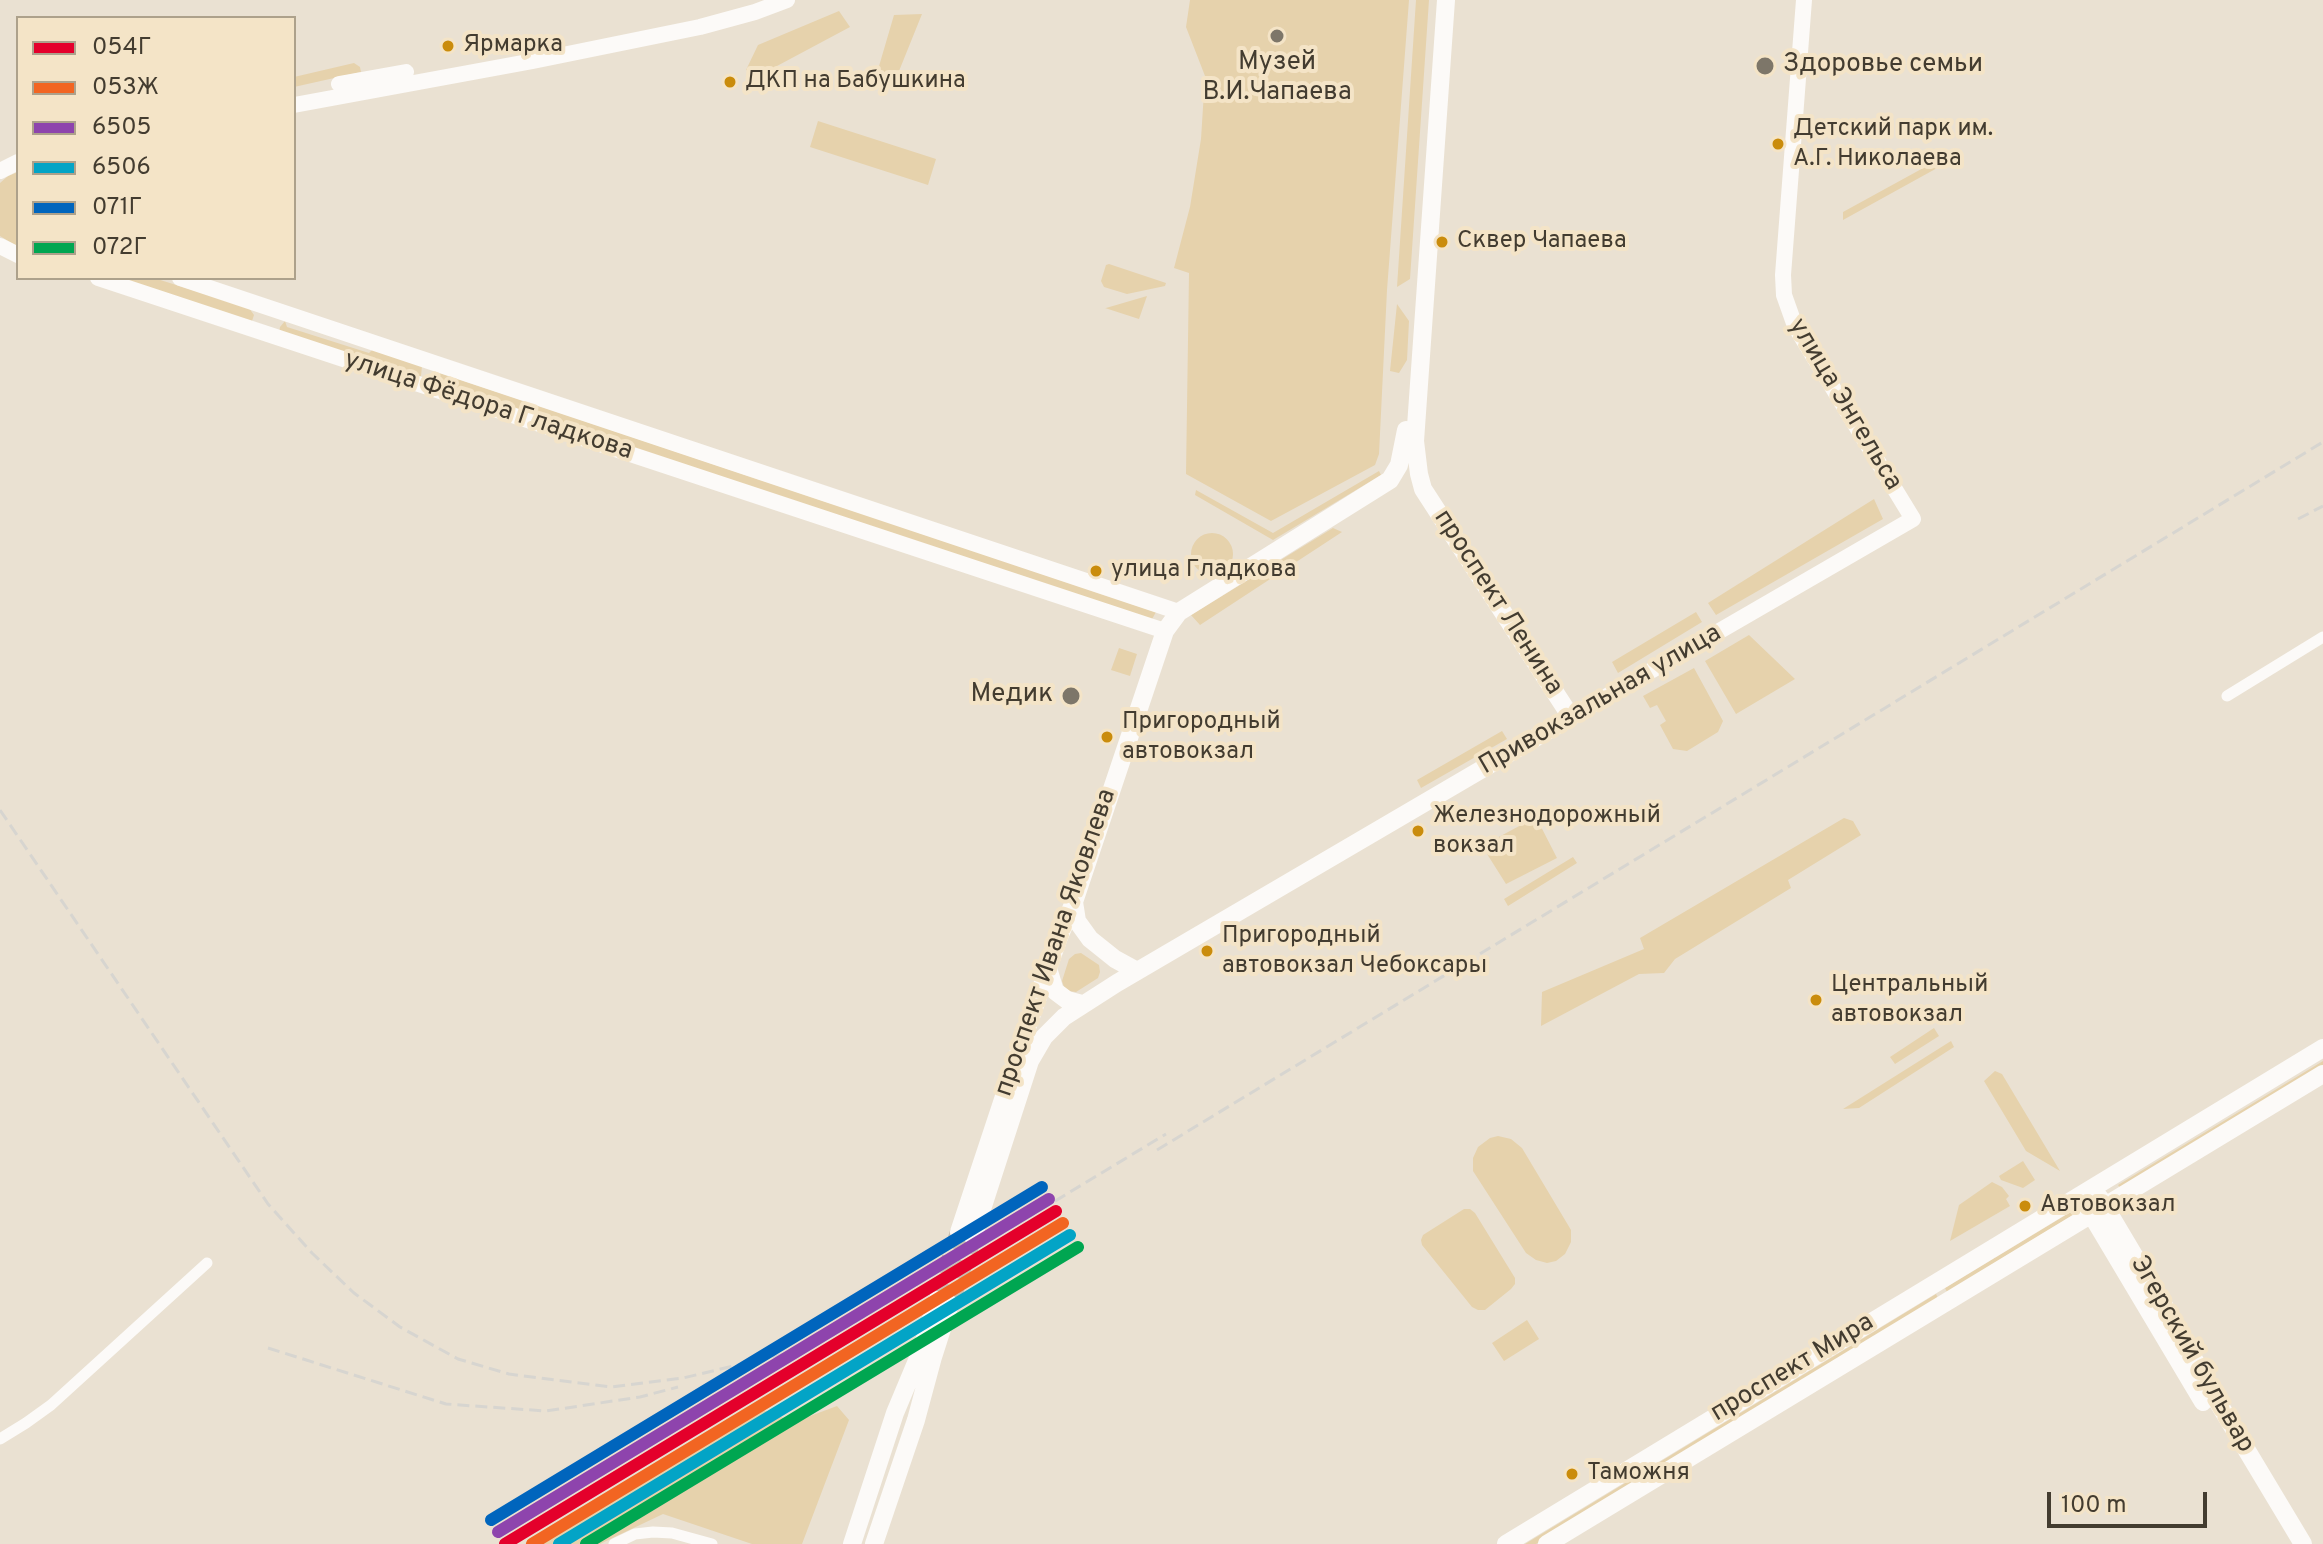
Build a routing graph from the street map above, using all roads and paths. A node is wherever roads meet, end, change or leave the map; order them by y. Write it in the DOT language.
graph roads {
  1 [pos="756,0"];
  2 [pos="787,0"];
  3 [pos="1436,0"];
  4 [pos="1446,0"];
  5 [pos="1804,0"];
  6 [pos="531,56"];
  7 [pos="296,94"];
  8 [pos="296,105"];
  9 [pos="104,280"];
  10 [pos="186,280"];
  11 [pos="268,307"];
  12 [pos="261,332"];
  13 [pos="433,362"];
  14 [pos="425,386"];
  15 [pos="1390,480"];
  16 [pos="1423,489"];
  17 [pos="885,513"];
  18 [pos="1913,519"];
  19 [pos="877,536"];
  20 [pos="1179,612"];
  21 [pos="1165,631"];
  22 [pos="2323,637"];
  23 [pos="2227,696"];
  24 [pos="1571,717"];
  25 [pos="1074,902"];
  26 [pos="1048,968"];
  27 [pos="1137,971"];
  28 [pos="1082,1004"];
  29 [pos="2323,1048"];
  30 [pos="2323,1074"];
  31 [pos="2086,1191"];
  32 [pos="2098,1210"];
  33 [pos="207,1263"];
  34 [pos="1934,1284"];
  35 [pos="1946,1303"];
  36 [pos="2211,1402"];
  37 [pos="0,1439"];
  38 [pos="614,1544"];
  39 [pos="712,1544"];
  40 [pos="852,1544"];
  41 [pos="874,1544"];
  42 [pos="1506,1544"];
  43 [pos="1547,1544"];
  44 [pos="2289,1544"];
  45 [pos="2303,1544"];
  1 -- 6 [label="main road"];
  2 -- 6 [label="main road"];
  3 -- 15 [label="main road"];
  4 -- 16 [label="main road, проспект Ленина"];
  5 -- 18 [label="main road, улица Энгельса"];
  6 -- 7 [label="main road"];
  6 -- 8 [label="main road"];
  9 -- 12 [label="main road, улица Фёдора Гладкова"];
  10 -- 11 [label="main road, улица Фёдора Гладкова"];
  11 -- 12 [label="main road"];
  11 -- 13 [label="main road, улица Фёдора Гладкова"];
  12 -- 14 [label="main road, улица Фёдора Гладкова"];
  13 -- 14 [label="main road"];
  13 -- 17 [label="main road, улица Фёдора Гладкова"];
  14 -- 19 [label="main road, улица Фёдора Гладкова"];
  15 -- 16 [label="main road, проспект Ленина"];
  15 -- 20 [label="main road"];
  16 -- 24 [label="main road, проспект Ленина"];
  17 -- 19 [label="main road"];
  17 -- 20 [label="main road, улица Фёдора Гладкова"];
  18 -- 24 [label="main road, Привокзальная улица"];
  19 -- 21 [label="main road, улица Фёдора Гладкова"];
  20 -- 21 [label="main road, проспект Ивана Яковлева"];
  21 -- 25 [label="main road, проспект Ивана Яковлева"];
  22 -- 23 [label="street"];
  24 -- 27 [label="main road, Привокзальная улица"];
  25 -- 26 [label="main road, проспект Ивана Яковлева"];
  25 -- 27 [label="main road"];
  26 -- 28 [label="main road"];
  26 -- 28 [label="main road, проспект Ивана Яковлева"];
  27 -- 28 [label="main road, Привокзальная улица"];
  29 -- 31 [label="main road, проспект Мира"];
  30 -- 32 [label="main road, проспект Мира"];
  31 -- 32 [label="main road, Эгерский бульвар"];
  31 -- 34 [label="main road, проспект Мира"];
  32 -- 35 [label="main road, проспект Мира"];
  32 -- 36 [label="main road, Эгерский бульвар"];
  33 -- 37 [label="street"];
  34 -- 35 [label="main road"];
  34 -- 42 [label="main road, проспект Мира"];
  35 -- 43 [label="main road, проспект Мира"];
  36 -- 44 [label="main road, Эгерский бульвар"];
  36 -- 45 [label="main road, Эгерский бульвар"];
  38 -- 39 [label="street"];
  40 -- 41 [label="main road"];
}
